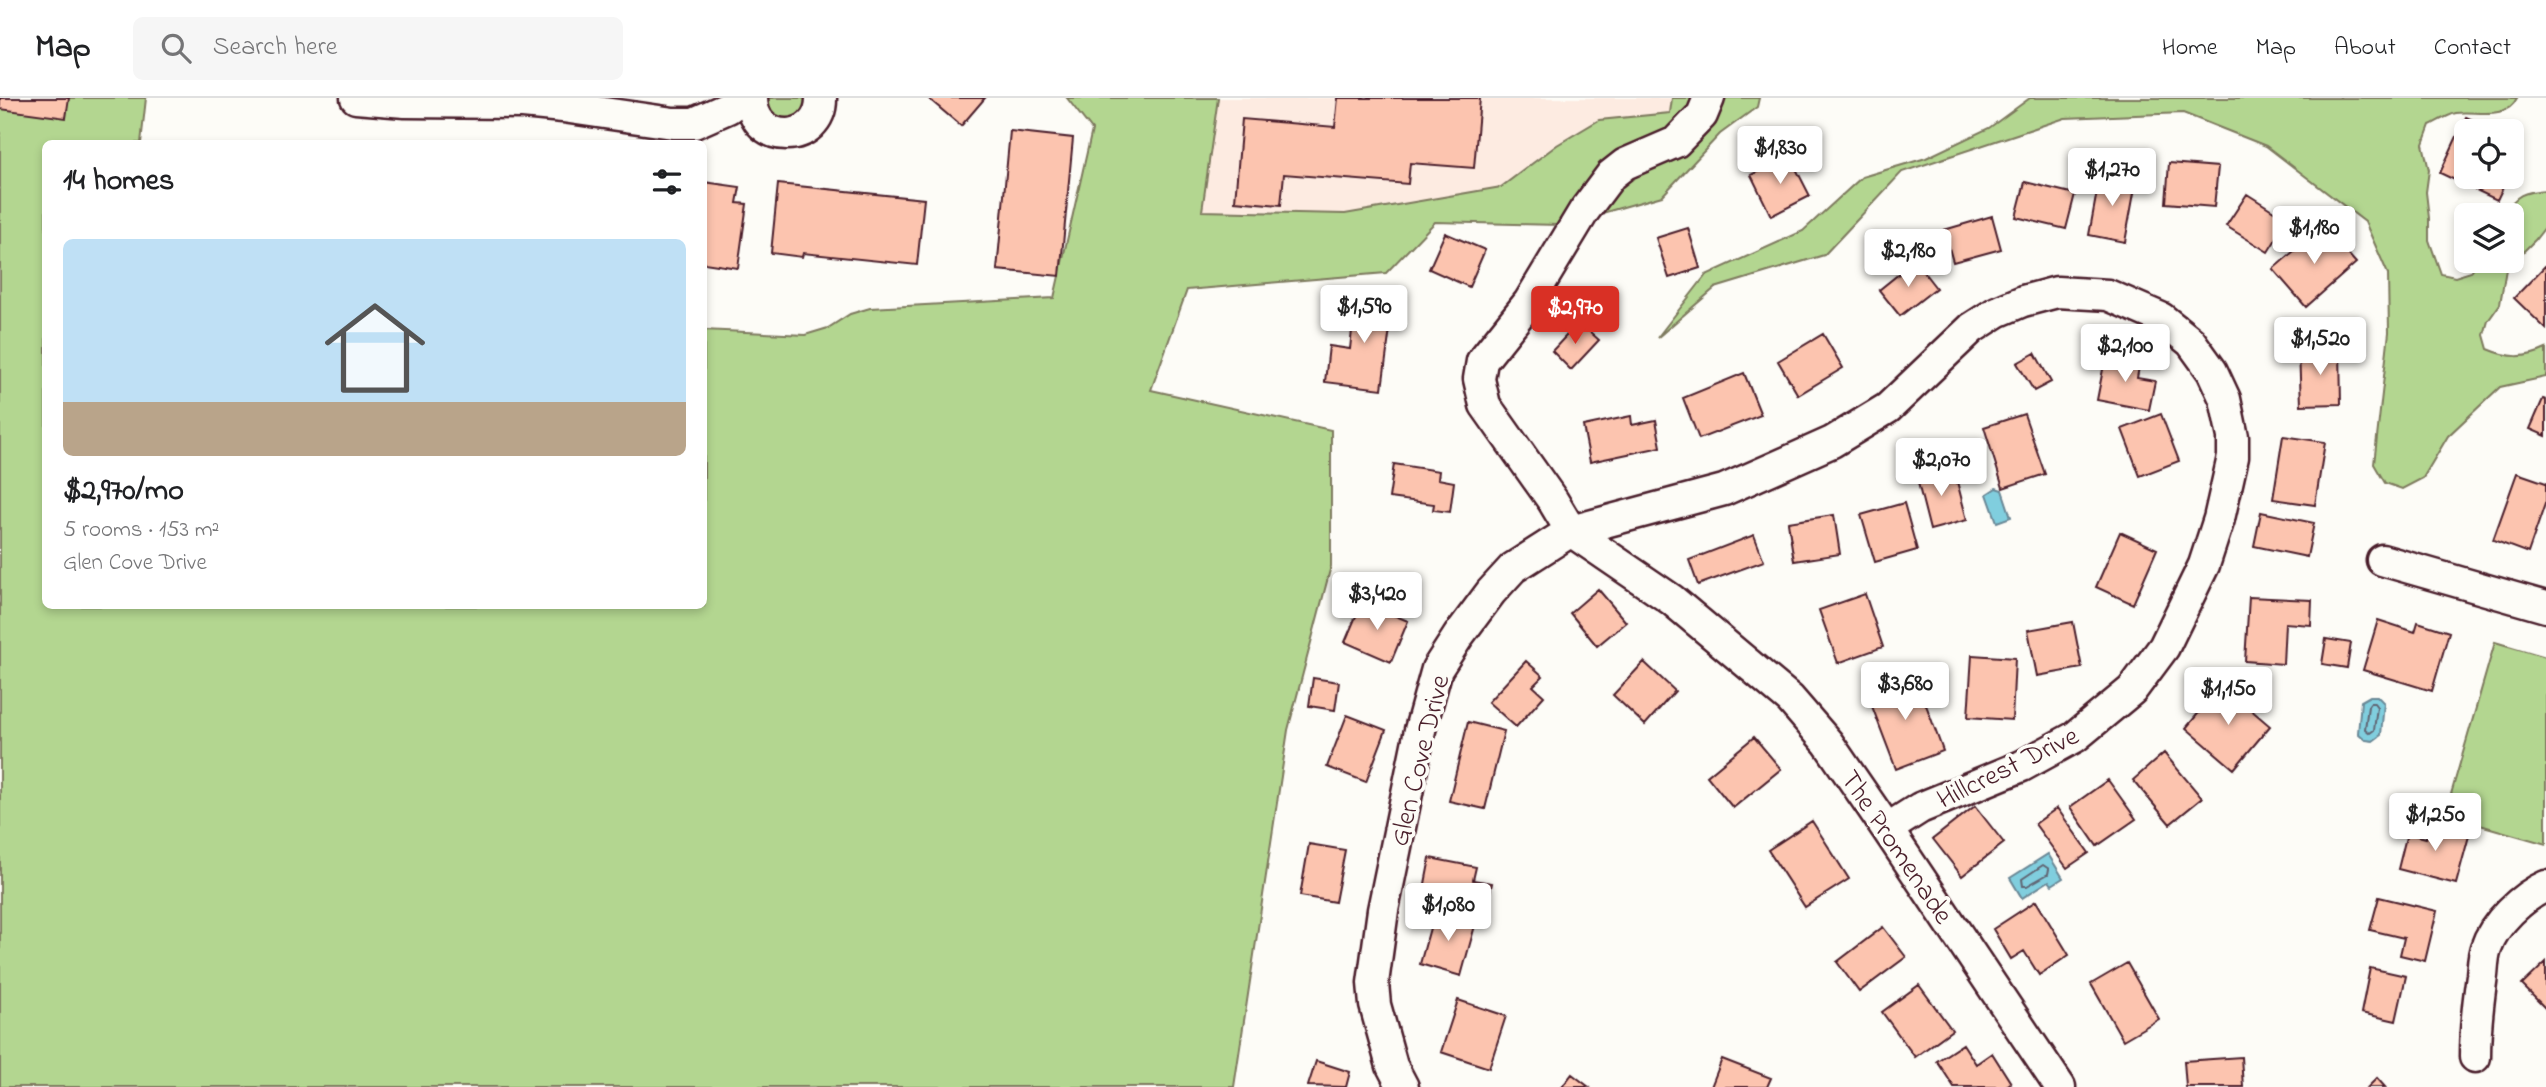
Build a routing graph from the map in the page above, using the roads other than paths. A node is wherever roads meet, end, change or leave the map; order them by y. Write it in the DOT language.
graph roads {
  1 [pos="356,98"];
  2 [pos="742,98"];
  3 [pos="752,98"];
  4 [pos="821,98"];
  5 [pos="1709,98"];
  6 [pos="1571,531"];
  7 [pos="2382,559"];
  8 [pos="2545,603"];
  9 [pos="1887,829"];
  10 [pos="2546,886"];
  11 [pos="2475,1057"];
  12 [pos="1403,1087"];
  13 [pos="2060,1087"];
  1 -- 2 [label="street"];
  3 -- 4 [label="street"];
  5 -- 6 [label="street"];
  6 -- 9 [label="street, The Promenade"];
  6 -- 9 [label="street, Hillcrest Drive"];
  6 -- 12 [label="street, Glen Cove Drive"];
  7 -- 8 [label="street"];
  9 -- 13 [label="street, The Promenade"];
  10 -- 11 [label="street"];
}
